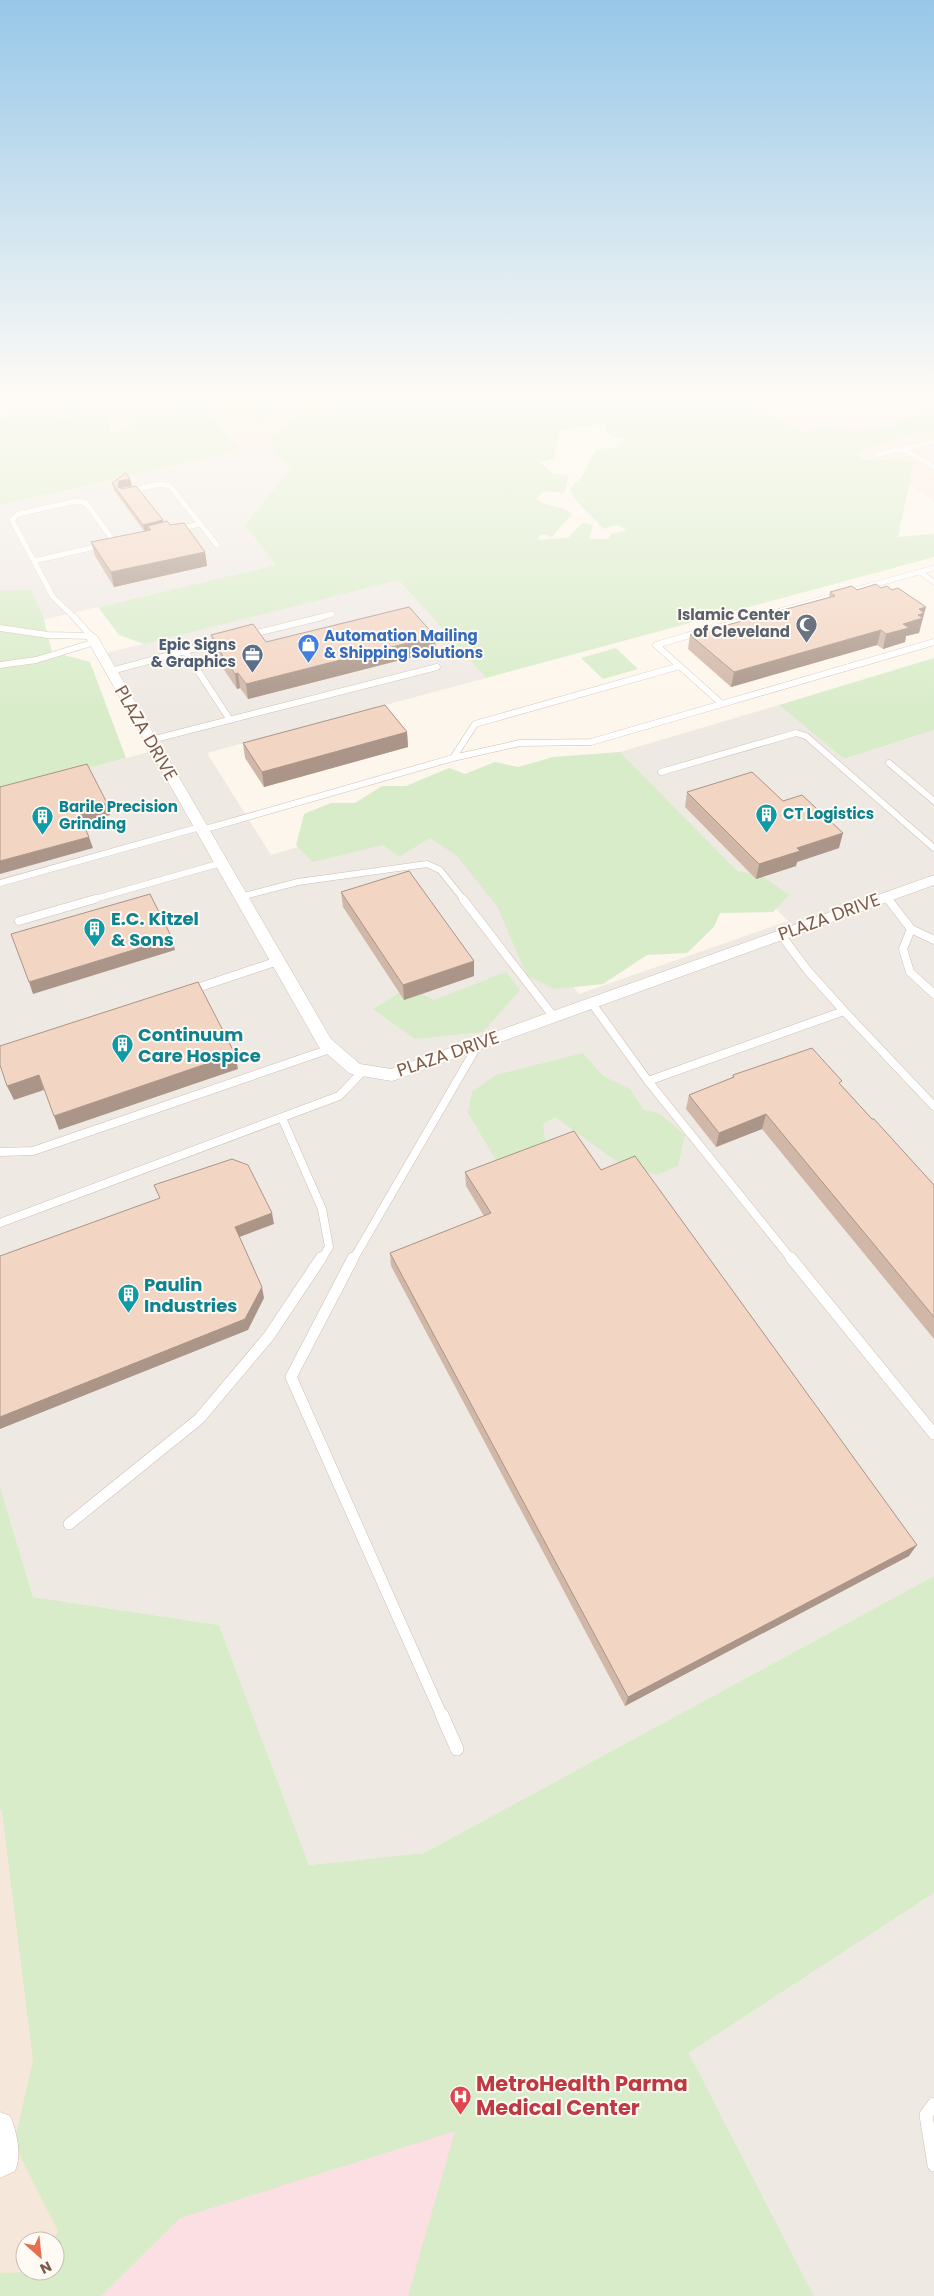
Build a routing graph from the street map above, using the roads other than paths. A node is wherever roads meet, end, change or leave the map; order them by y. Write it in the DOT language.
graph roads {
  1 [pos="76,502"];
  2 [pos="78,502"];
  3 [pos="183,502"];
  4 [pos="201,524"];
  5 [pos="172,530"];
  6 [pos="125,540"];
  7 [pos="115,543"];
  8 [pos="217,545"];
  9 [pos="34,561"];
  10 [pos="934,568"];
  11 [pos="920,572"];
  12 [pos="934,582"];
  13 [pos="332,614"];
  14 [pos="0,628"];
  15 [pos="713,629"];
  16 [pos="704,631"];
  17 [pos="240,637"];
  18 [pos="93,639"];
  19 [pos="231,639"];
  20 [pos="934,642"];
  21 [pos="185,651"];
  22 [pos="0,665"];
  23 [pos="437,666"];
  24 [pos="680,666"];
  25 [pos="111,670"];
  26 [pos="722,704"];
  27 [pos="230,720"];
  28 [pos="151,740"];
  29 [pos="454,758"];
  30 [pos="889,763"];
  31 [pos="661,772"];
  32 [pos="934,801"];
  33 [pos="201,829"];
  34 [pos="934,848"];
  35 [pos="221,863"];
  36 [pos="934,880"];
  37 [pos="0,883"];
  38 [pos="240,897"];
  39 [pos="886,897"];
  40 [pos="19,921"];
  41 [pos="911,929"];
  42 [pos="780,935"];
  43 [pos="934,940"];
  44 [pos="278,961"];
  45 [pos="178,994"];
  46 [pos="934,994"];
  47 [pos="591,1002"];
  48 [pos="844,1011"];
  49 [pos="553,1016"];
  50 [pos="480,1043"];
  51 [pos="330,1049"];
  52 [pos="364,1070"];
  53 [pos="648,1081"];
  54 [pos="934,1106"];
  55 [pos="282,1118"];
  56 [pos="0,1152"];
  57 [pos="0,1223"];
  58 [pos="934,1434"];
  59 [pos="69,1524"];
  60 [pos="458,1749"];
  61 [pos="934,2104"];
  62 [pos="0,2126"];
  63 [pos="0,2164"];
  64 [pos="934,2165"];
  1 -- 9 [label="lane"];
  2 -- 7 [label="lane"];
  3 -- 4 [label="lane"];
  4 -- 5 [label="lane"];
  4 -- 8 [label="lane"];
  6 -- 7 [label="lane"];
  7 -- 9 [label="lane"];
  9 -- 18 [label="lane"];
  10 -- 11 [label="lane"];
  11 -- 12 [label="lane"];
  11 -- 15 [label="lane"];
  13 -- 17 [label="lane"];
  14 -- 18 [label="lane"];
  16 -- 24 [label="lane"];
  18 -- 22 [label="lane"];
  18 -- 25 [label="street, PLAZA DRIVE"];
  19 -- 21 [label="lane"];
  20 -- 26 [label="lane"];
  21 -- 25 [label="lane"];
  21 -- 27 [label="lane"];
  23 -- 27 [label="lane"];
  24 -- 26 [label="lane"];
  24 -- 29 [label="lane"];
  25 -- 28 [label="street, PLAZA DRIVE"];
  26 -- 29 [label="lane"];
  27 -- 28 [label="lane"];
  28 -- 33 [label="street, PLAZA DRIVE"];
  29 -- 33 [label="lane"];
  30 -- 32 [label="lane"];
  31 -- 34 [label="lane"];
  33 -- 35 [label="street, PLAZA DRIVE"];
  33 -- 37 [label="lane"];
  35 -- 38 [label="street, PLAZA DRIVE"];
  35 -- 40 [label="lane"];
  36 -- 39 [label="street, PLAZA DRIVE"];
  38 -- 44 [label="street, PLAZA DRIVE"];
  38 -- 49 [label="lane"];
  39 -- 41 [label="lane"];
  39 -- 42 [label="street, PLAZA DRIVE"];
  41 -- 43 [label="lane"];
  41 -- 46 [label="lane"];
  42 -- 47 [label="street, PLAZA DRIVE"];
  42 -- 48 [label="lane"];
  44 -- 45 [label="lane"];
  44 -- 51 [label="street, PLAZA DRIVE"];
  47 -- 49 [label="street, PLAZA DRIVE"];
  47 -- 53 [label="lane"];
  48 -- 53 [label="lane"];
  48 -- 54 [label="lane"];
  49 -- 50 [label="street, PLAZA DRIVE"];
  50 -- 52 [label="street, PLAZA DRIVE"];
  50 -- 60 [label="lane"];
  51 -- 52 [label="street, PLAZA DRIVE"];
  51 -- 56 [label="lane"];
  52 -- 55 [label="lane"];
  53 -- 58 [label="lane"];
  55 -- 57 [label="lane"];
  55 -- 59 [label="lane"];
  61 -- 64 [label="lane"];
  62 -- 63 [label="street"];
}
